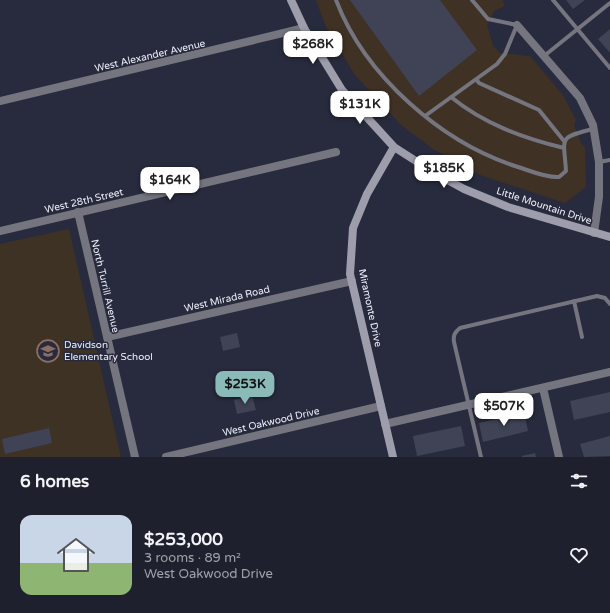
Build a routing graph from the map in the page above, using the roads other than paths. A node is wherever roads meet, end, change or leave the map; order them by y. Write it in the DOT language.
graph roads {
  1 [pos="291,0"];
  2 [pos="336,0"];
  3 [pos="472,0"];
  4 [pos="553,0"];
  5 [pos="610,4"];
  6 [pos="516,24"];
  7 [pos="304,28"];
  8 [pos="578,30"];
  9 [pos="544,56"];
  10 [pos="610,68"];
  11 [pos="476,79"];
  12 [pos="451,97"];
  13 [pos="0,101"];
  14 [pos="426,116"];
  15 [pos="593,129"];
  16 [pos="564,141"];
  17 [pos="394,147"];
  18 [pos="564,148"];
  19 [pos="336,152"];
  20 [pos="610,160"];
  21 [pos="599,162"];
  22 [pos="78,212"];
  23 [pos="0,230"];
  24 [pos="594,233"];
  25 [pos="610,237"];
  26 [pos="352,281"];
  27 [pos="574,302"];
  28 [pos="610,304"];
  29 [pos="107,337"];
  30 [pos="582,338"];
  31 [pos="610,372"];
  32 [pos="543,388"];
  33 [pos="468,405"];
  34 [pos="381,406"];
  35 [pos="385,424"];
  36 [pos="135,457"];
  37 [pos="166,457"];
  38 [pos="393,457"];
  39 [pos="480,457"];
  40 [pos="559,457"];
  1 -- 7 [label="main road, Little Mountain Drive"];
  2 -- 14 [label="lane"];
  3 -- 6 [label="lane"];
  4 -- 8 [label="lane"];
  5 -- 8 [label="lane"];
  6 -- 9 [label="street, Little Mountain Drive"];
  6 -- 11 [label="lane"];
  7 -- 13 [label="street, West Alexander Avenue"];
  7 -- 17 [label="main road, Little Mountain Drive"];
  8 -- 9 [label="lane"];
  8 -- 10 [label="lane"];
  9 -- 15 [label="street, Little Mountain Drive"];
  11 -- 12 [label="lane"];
  11 -- 16 [label="lane"];
  12 -- 14 [label="lane"];
  12 -- 18 [label="lane"];
  14 -- 18 [label="lane"];
  15 -- 16 [label="lane"];
  15 -- 21 [label="street, Little Mountain Drive"];
  16 -- 18 [label="lane"];
  17 -- 24 [label="main road, Little Mountain Drive"];
  17 -- 26 [label="main road, Miramonte Drive"];
  19 -- 22 [label="street, West 28th Street"];
  20 -- 21 [label="lane"];
  21 -- 24 [label="street, Little Mountain Drive"];
  22 -- 23 [label="street, West 28th Street"];
  22 -- 29 [label="street, North Turrill Avenue"];
  24 -- 25 [label="main road, Little Mountain Drive"];
  26 -- 29 [label="street, West Mirada Road"];
  26 -- 34 [label="main road, Miramonte Drive"];
  27 -- 28 [label="lane"];
  27 -- 30 [label="lane"];
  27 -- 33 [label="lane"];
  29 -- 36 [label="street, North Turrill Avenue"];
  31 -- 32 [label="street"];
  32 -- 33 [label="street"];
  32 -- 40 [label="street"];
  33 -- 35 [label="street"];
  33 -- 39 [label="lane"];
  34 -- 35 [label="main road, Miramonte Drive"];
  34 -- 37 [label="street, West Oakwood Drive"];
  35 -- 38 [label="main road, Miramonte Drive"];
}
